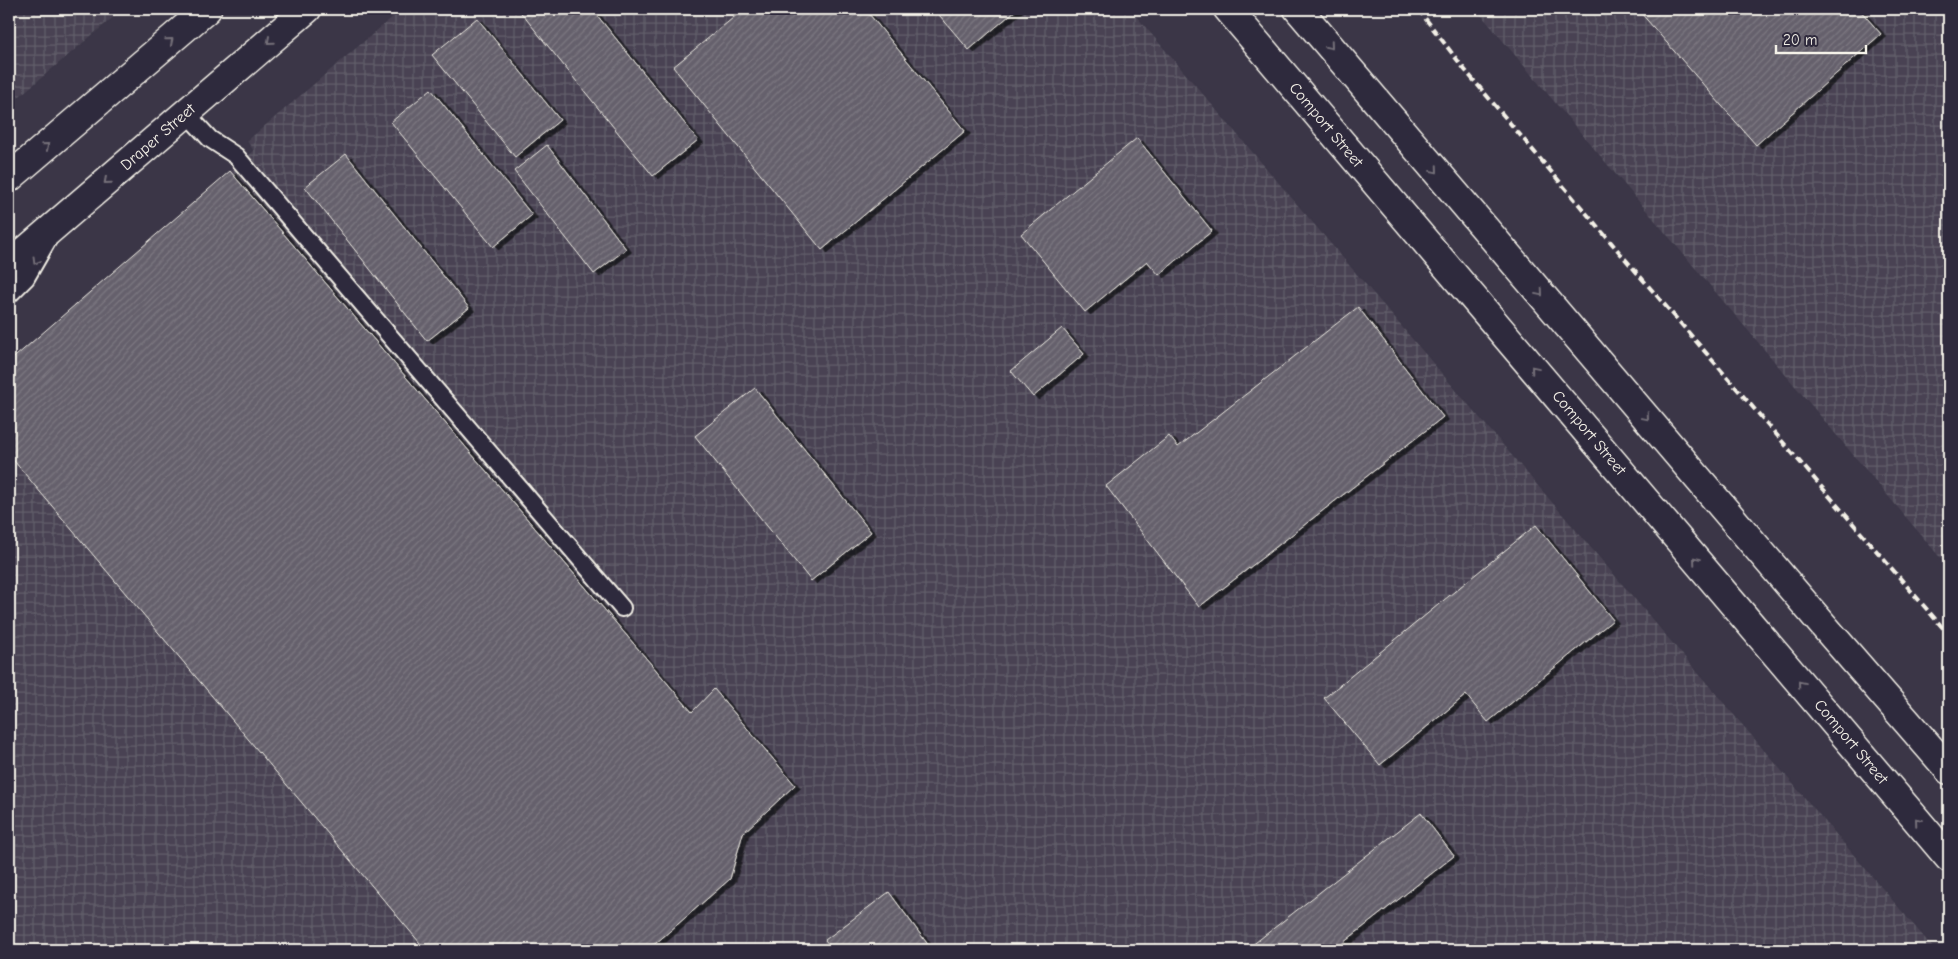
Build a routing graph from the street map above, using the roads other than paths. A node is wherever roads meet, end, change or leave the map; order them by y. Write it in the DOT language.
graph roads {
  1 [pos="207,9"];
  2 [pos="307,9"];
  3 [pos="1228,9"];
  4 [pos="1298,9"];
  5 [pos="186,113"];
  6 [pos="9,178"];
  7 [pos="58,223"];
  8 [pos="9,265"];
  9 [pos="9,296"];
  10 [pos="622,608"];
  11 [pos="1949,770"];
  12 [pos="1949,858"];
  6 -- 1 [label="highway, one-way"];
  2 -- 5 [label="highway, Draper Street, one-way"];
  12 -- 3 [label="highway, Comport Street, one-way"];
  4 -- 11 [label="highway, one-way"];
  5 -- 7 [label="highway, Draper Street, one-way"];
  5 -- 10 [label="lane"];
  7 -- 8 [label="highway, Draper Street"];
  7 -- 9 [label="lane, one-way"];
}
